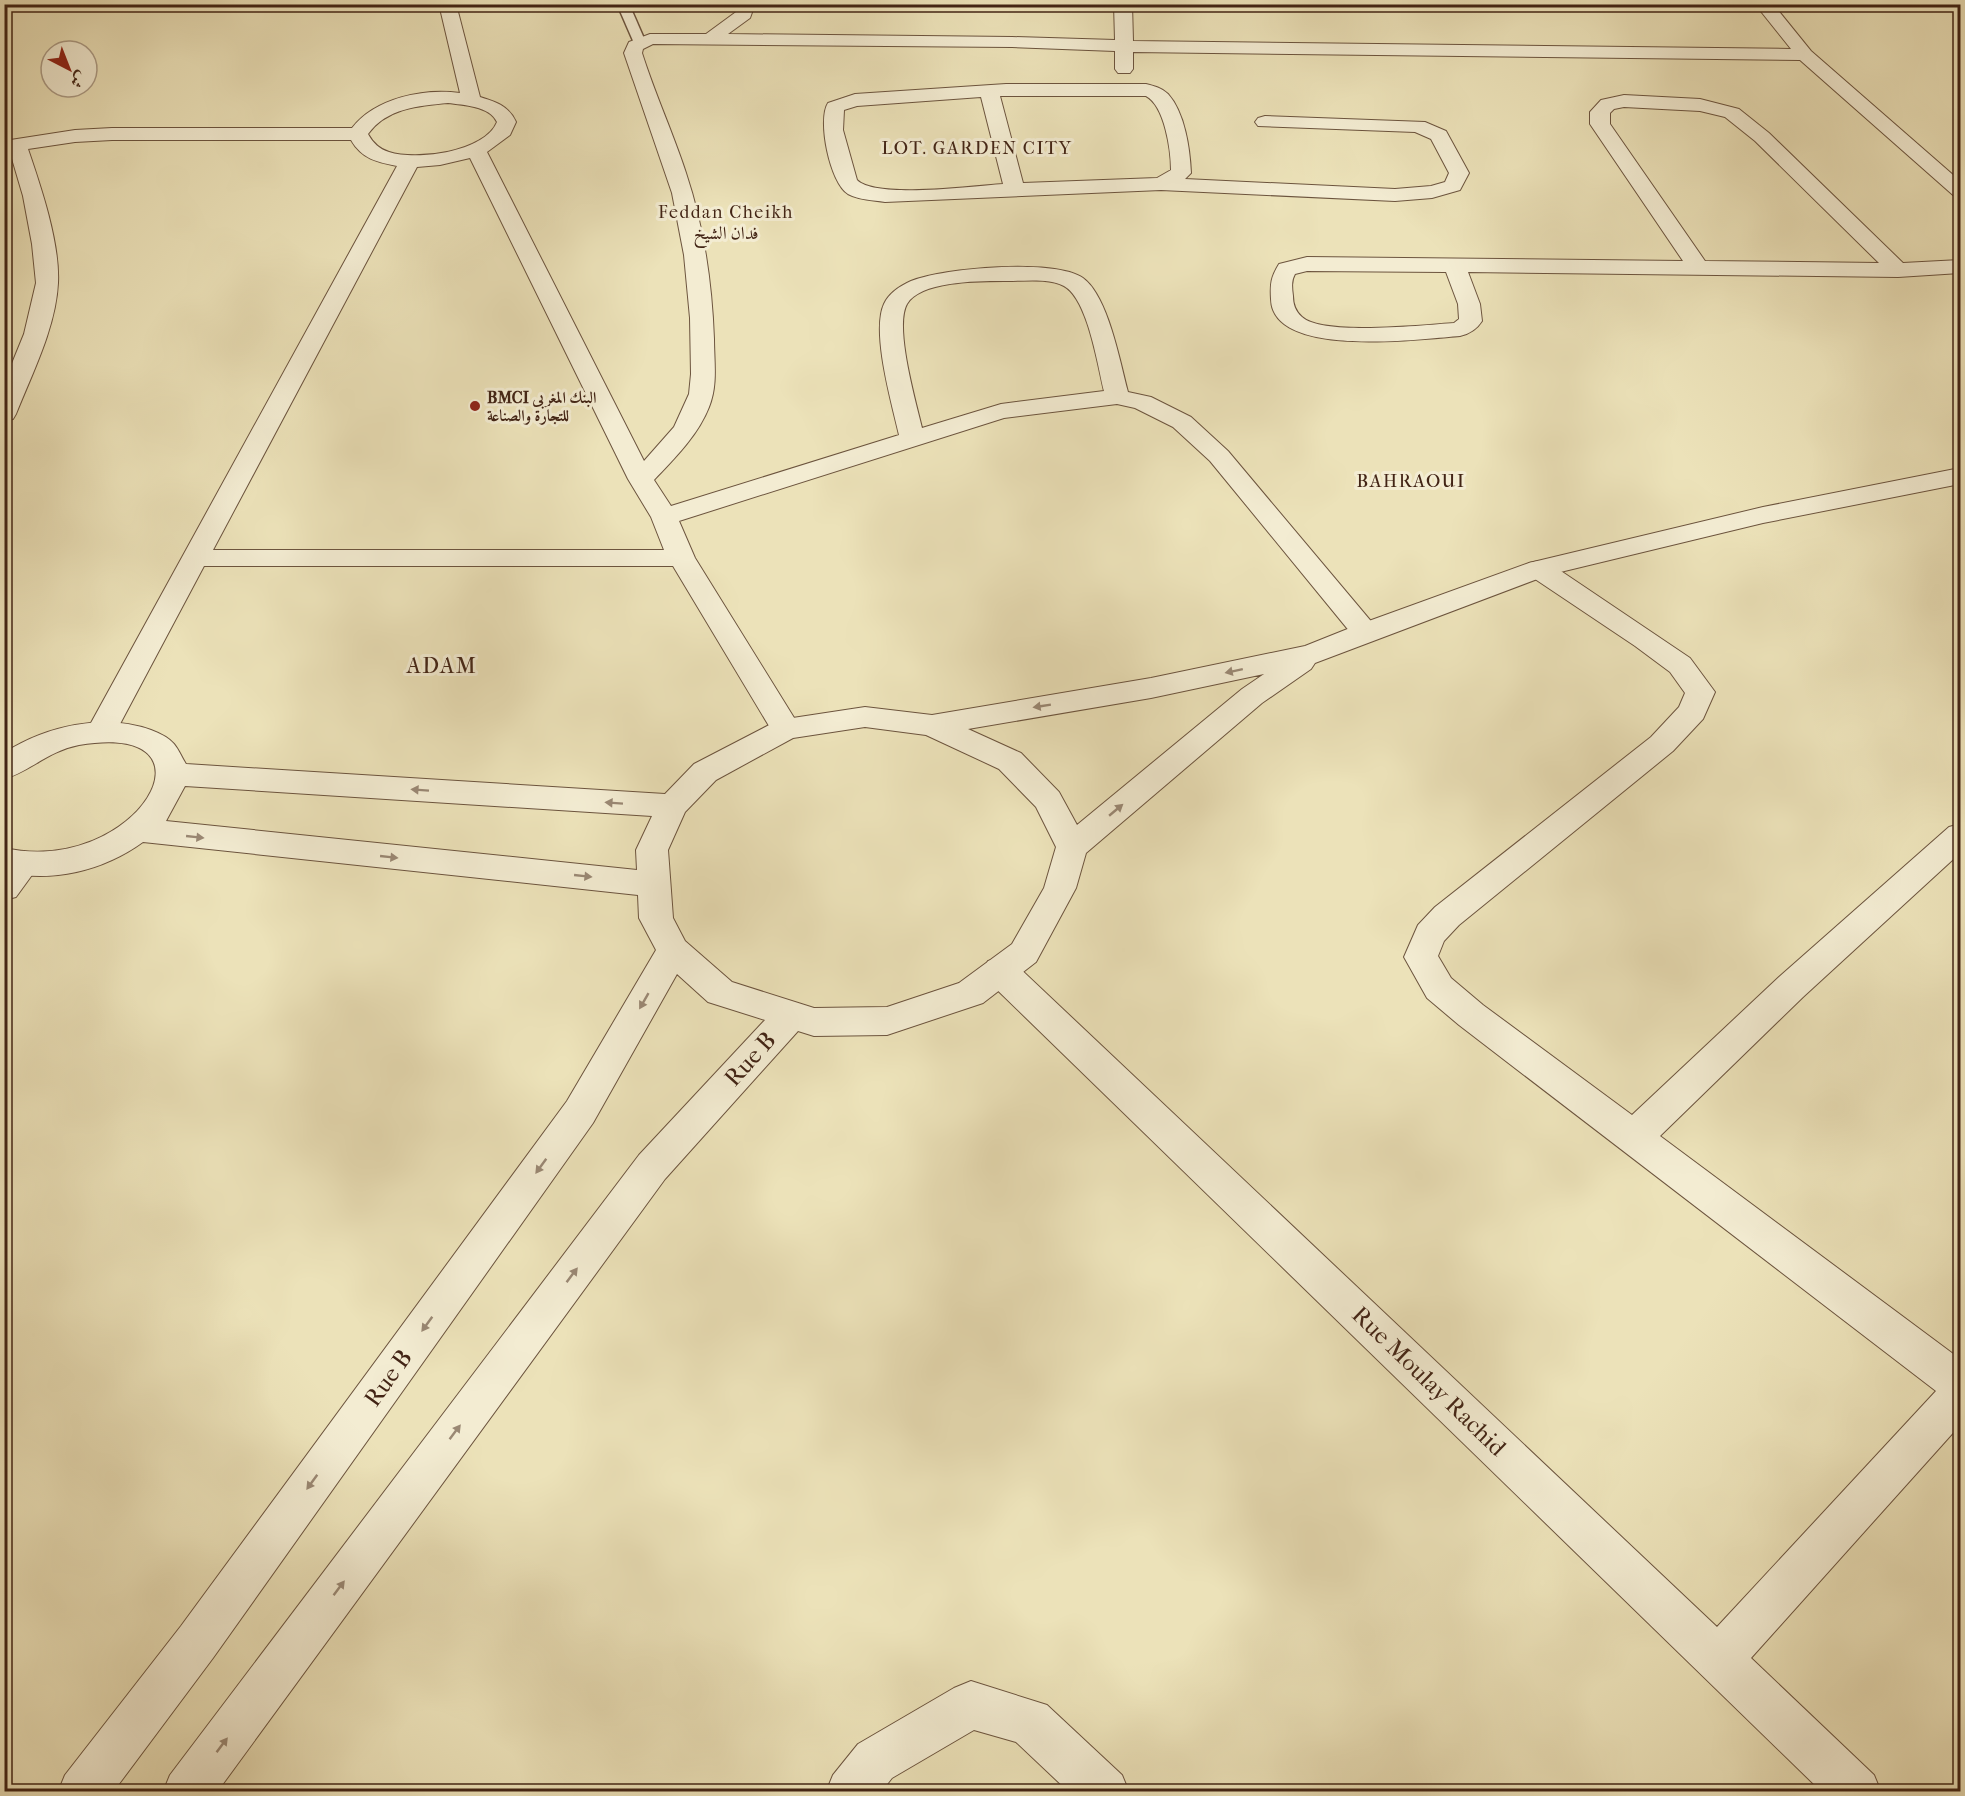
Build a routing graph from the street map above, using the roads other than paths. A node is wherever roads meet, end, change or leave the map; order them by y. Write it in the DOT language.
graph roads {
  1 [pos="447,4"];
  2 [pos="623,4"];
  3 [pos="746,4"];
  4 [pos="1123,4"];
  5 [pos="1314,4"];
  6 [pos="1395,4"];
  7 [pos="1764,4"];
  8 [pos="712,38"];
  9 [pos="640,43"];
  10 [pos="1122,46"];
  11 [pos="1805,55"];
  12 [pos="1126,89"];
  13 [pos="988,91"];
  14 [pos="471,99"];
  15 [pos="1265,122"];
  16 [pos="358,134"];
  17 [pos="11,146"];
  18 [pos="476,150"];
  19 [pos="410,161"];
  20 [pos="1161,184"];
  21 [pos="1016,189"];
  22 [pos="1960,191"];
  23 [pos="1455,266"];
  24 [pos="1698,267"];
  25 [pos="1960,267"];
  26 [pos="1898,270"];
  27 [pos="1117,397"];
  28 [pos="4,414"];
  29 [pos="912,439"];
  30 [pos="1960,476"];
  31 [pos="641,479"];
  32 [pos="663,518"];
  33 [pos="195,558"];
  34 [pos="681,558"];
  35 [pos="1539,569"];
  36 [pos="1365,632"];
  37 [pos="1312,654"];
  38 [pos="933,725"];
  39 [pos="786,729"];
  40 [pos="101,732"];
  41 [pos="4,768"];
  42 [pos="171,774"];
  43 [pos="672,807"];
  44 [pos="137,830"];
  45 [pos="1960,835"];
  46 [pos="1072,847"];
  47 [pos="11,871"];
  48 [pos="654,884"];
  49 [pos="673,950"];
  50 [pos="1000,971"];
  51 [pos="791,1015"];
  52 [pos="1633,1138"];
  53 [pos="1960,1384"];
  54 [pos="1960,1395"];
  55 [pos="1719,1659"];
  56 [pos="82,1791"];
  57 [pos="187,1791"];
  58 [pos="850,1791"];
  59 [pos="1105,1791"];
  60 [pos="1857,1791"];
  1 -- 14 [label="street"];
  2 -- 9 [label="lane"];
  3 -- 8 [label="street"];
  4 -- 10 [label="street"];
  5 -- 6 [label="street"];
  7 -- 11 [label="street"];
  8 -- 9 [label="street"];
  8 -- 10 [label="street"];
  9 -- 31 [label="street"];
  10 -- 11 [label="street"];
  10 -- 12 [label="street"];
  11 -- 22 [label="street"];
  12 -- 13 [label="street"];
  12 -- 20 [label="street"];
  13 -- 21 [label="street"];
  13 -- 21 [label="street"];
  14 -- 16 [label="street"];
  14 -- 18 [label="street"];
  15 -- 20 [label="street"];
  16 -- 17 [label="street"];
  16 -- 19 [label="street"];
  17 -- 28 [label="street"];
  18 -- 19 [label="street"];
  18 -- 31 [label="street"];
  19 -- 33 [label="street"];
  20 -- 21 [label="street"];
  23 -- 23 [label="street"];
  23 -- 24 [label="street"];
  24 -- 26 [label="street"];
  24 -- 26 [label="street"];
  25 -- 26 [label="street"];
  27 -- 29 [label="street"];
  27 -- 29 [label="street"];
  27 -- 36 [label="street"];
  29 -- 32 [label="street"];
  30 -- 35 [label="street"];
  31 -- 32 [label="street"];
  32 -- 34 [label="street"];
  33 -- 34 [label="street"];
  33 -- 40 [label="street"];
  34 -- 39 [label="street"];
  35 -- 36 [label="street"];
  35 -- 52 [label="street"];
  36 -- 37 [label="street"];
  37 -- 38 [label="street, one-way"];
  46 -- 37 [label="street, one-way"];
  38 -- 39 [label="street"];
  38 -- 46 [label="street"];
  39 -- 43 [label="street"];
  40 -- 41 [label="street"];
  40 -- 42 [label="street"];
  43 -- 42 [label="street, one-way"];
  42 -- 44 [label="street"];
  43 -- 48 [label="street"];
  44 -- 47 [label="street"];
  44 -- 48 [label="street, one-way"];
  45 -- 52 [label="street"];
  46 -- 50 [label="street"];
  48 -- 49 [label="street"];
  49 -- 51 [label="street"];
  49 -- 56 [label="street, Rue B, one-way"];
  50 -- 51 [label="street"];
  50 -- 55 [label="street, Rue Moulay Rachid"];
  57 -- 51 [label="street, Rue B, one-way"];
  52 -- 53 [label="street"];
  54 -- 55 [label="street"];
  55 -- 60 [label="street, Rue Moulay Rachid"];
  58 -- 59 [label="street"];
}
